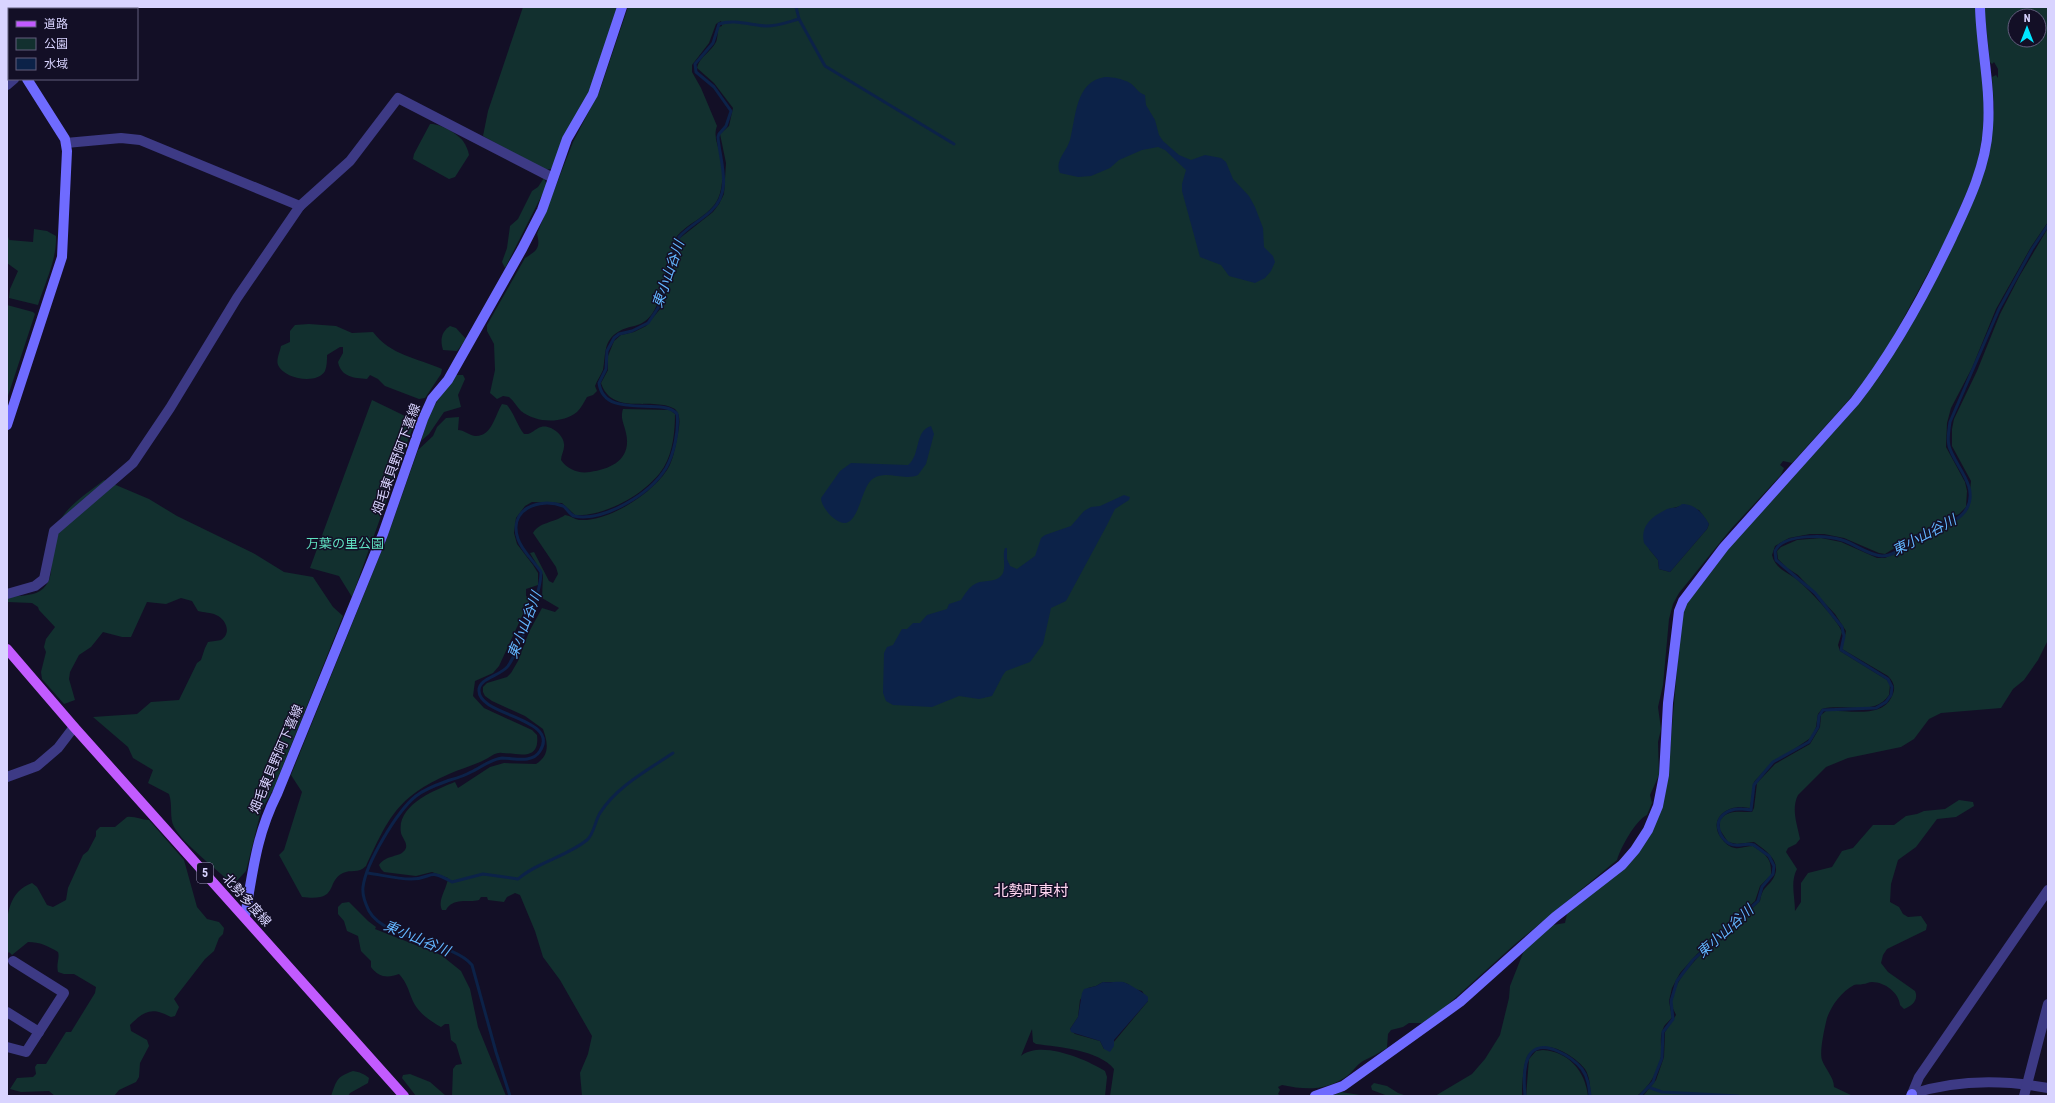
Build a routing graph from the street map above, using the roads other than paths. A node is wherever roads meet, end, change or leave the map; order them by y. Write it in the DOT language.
graph roads {
  1 [pos="622,7"];
  2 [pos="1980,7"];
  3 [pos="28,80"];
  4 [pos="66,143"];
  5 [pos="553,178"];
  6 [pos="300,206"];
  7 [pos="7,425"];
  8 [pos="7,594"];
  9 [pos="7,649"];
  10 [pos="74,727"];
  11 [pos="7,777"];
  12 [pos="2048,890"];
  13 [pos="245,916"];
  14 [pos="13,961"];
  15 [pos="2048,1004"];
  16 [pos="7,1012"];
  17 [pos="39,1032"];
  18 [pos="7,1047"];
  19 [pos="2027,1084"];
  20 [pos="2048,1088"];
  21 [pos="1911,1095"];
  22 [pos="404,1096"];
  23 [pos="1315,1096"];
  24 [pos="2024,1096"];
  1 -- 5 [label="street, 畑毛東貝野阿下喜線"];
  2 -- 23 [label="street"];
  3 -- 4 [label="street"];
  4 -- 6 [label="street"];
  4 -- 7 [label="street"];
  5 -- 6 [label="street"];
  5 -- 13 [label="street, 畑毛東貝野阿下喜線"];
  6 -- 8 [label="street"];
  9 -- 10 [label="main road, 北勢多度線 / 5"];
  10 -- 11 [label="street"];
  10 -- 13 [label="main road, 北勢多度線 / 5"];
  12 -- 21 [label="street"];
  13 -- 22 [label="main road, 北勢多度線 / 5"];
  14 -- 17 [label="street"];
  15 -- 19 [label="street"];
  16 -- 17 [label="street"];
  17 -- 18 [label="street"];
  19 -- 20 [label="street"];
  19 -- 21 [label="street"];
  19 -- 24 [label="street"];
}
